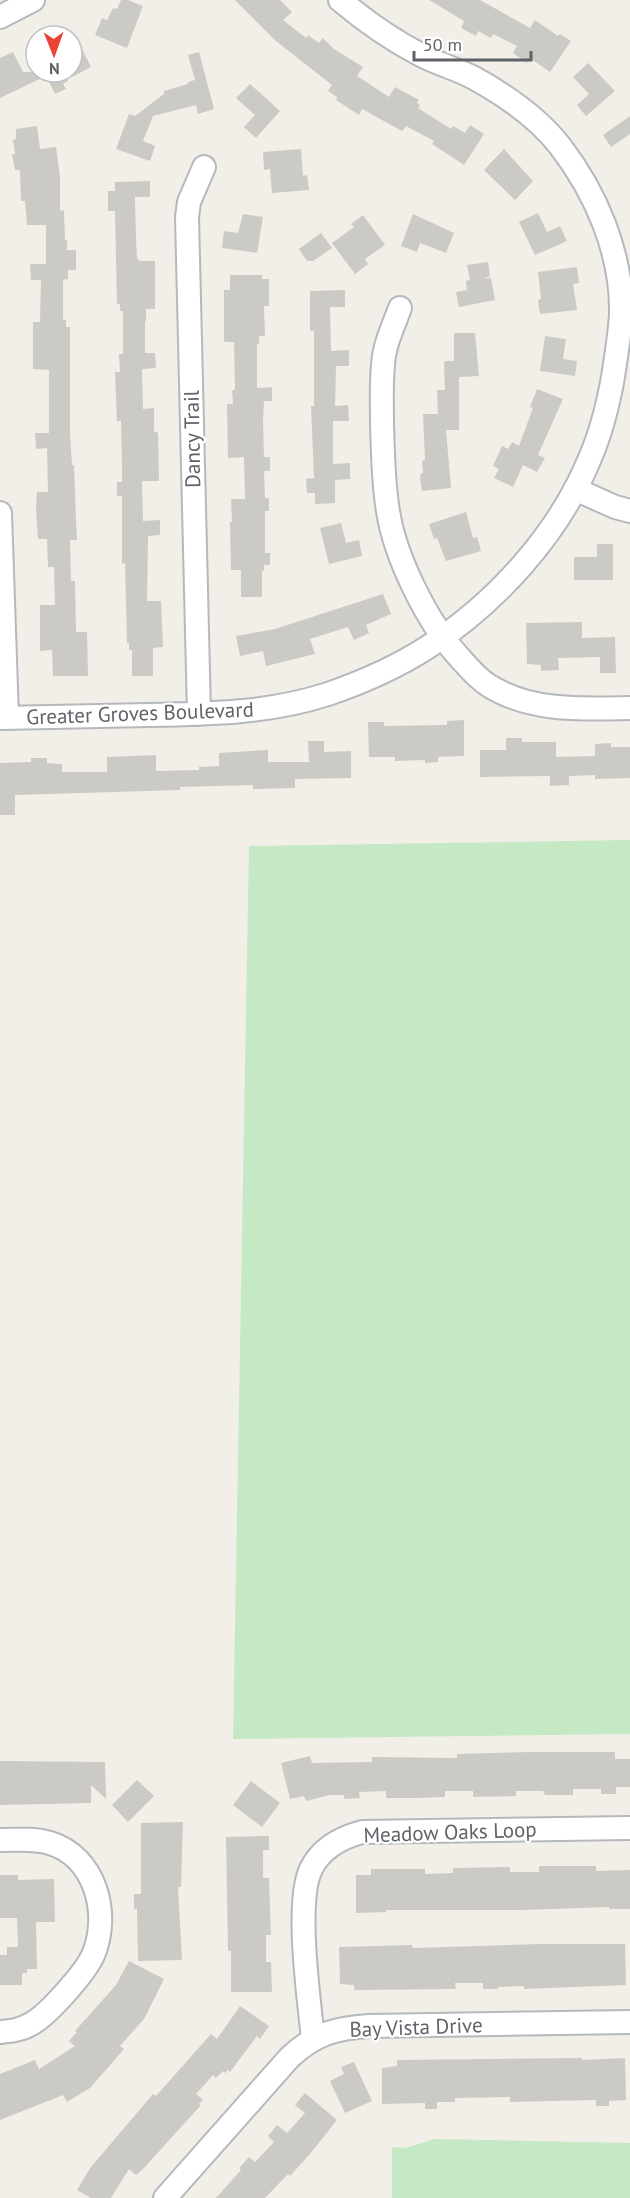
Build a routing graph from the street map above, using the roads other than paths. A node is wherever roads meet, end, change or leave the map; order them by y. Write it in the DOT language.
graph roads {
  1 [pos="33,0"];
  2 [pos="340,0"];
  3 [pos="0,17"];
  4 [pos="204,167"];
  5 [pos="400,308"];
  6 [pos="575,489"];
  7 [pos="630,511"];
  8 [pos="0,513"];
  9 [pos="442,638"];
  10 [pos="630,708"];
  11 [pos="199,714"];
  12 [pos="4,718"];
  13 [pos="630,1828"];
  14 [pos="0,1840"];
  15 [pos="630,2022"];
  16 [pos="0,2032"];
  17 [pos="313,2039"];
  18 [pos="165,2198"];
  1 -- 3 [label="street"];
  2 -- 6 [label="street, Greater Groves Boulevard"];
  4 -- 11 [label="street, Dancy Trail"];
  5 -- 9 [label="street"];
  6 -- 7 [label="street"];
  6 -- 9 [label="street, Greater Groves Boulevard"];
  8 -- 12 [label="street"];
  9 -- 10 [label="street"];
  9 -- 11 [label="street, Greater Groves Boulevard"];
  11 -- 12 [label="street, Greater Groves Boulevard"];
  13 -- 17 [label="street, Meadow Oaks Loop"];
  14 -- 16 [label="street"];
  15 -- 17 [label="street, Bay Vista Drive"];
  17 -- 18 [label="street, Bay Vista Drive"];
}
